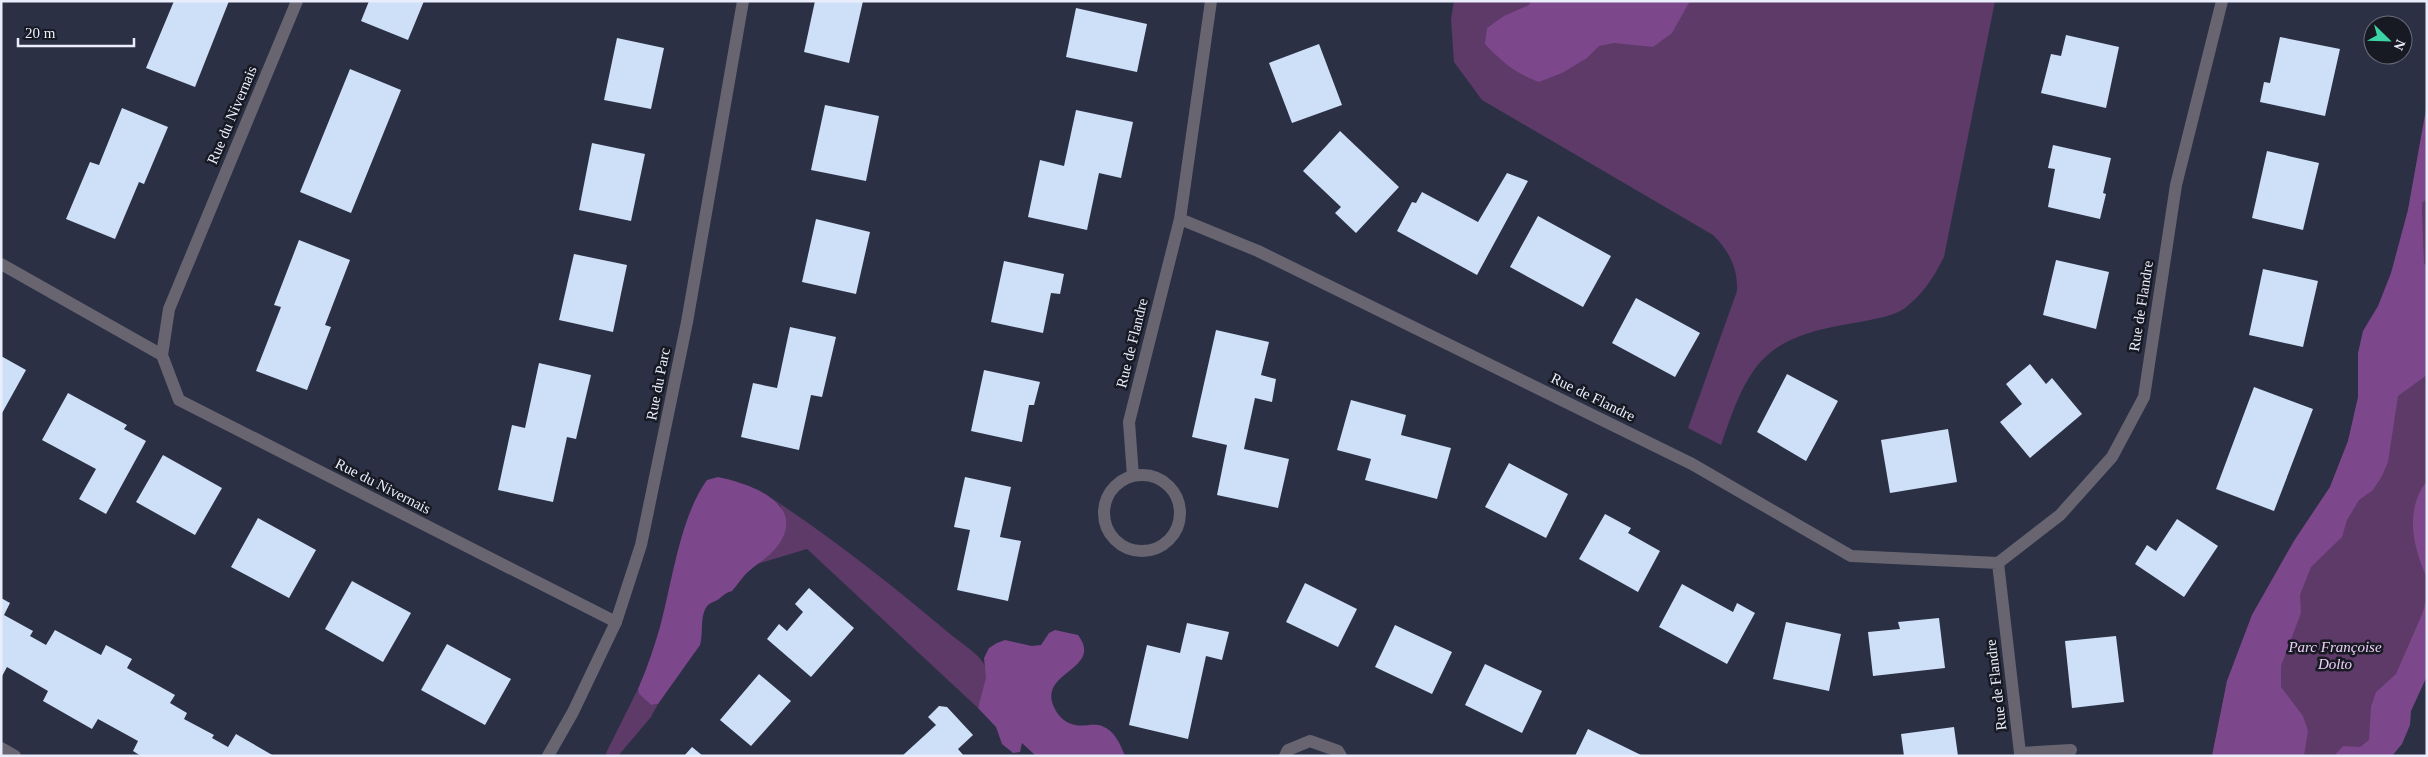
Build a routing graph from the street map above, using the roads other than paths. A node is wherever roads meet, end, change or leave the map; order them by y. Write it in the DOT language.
graph roads {
  1 [pos="297,1"];
  2 [pos="743,1"];
  3 [pos="1211,1"];
  4 [pos="2222,1"];
  5 [pos="1180,219"];
  6 [pos="1,264"];
  7 [pos="162,355"];
  8 [pos="1133,476"];
  9 [pos="1998,563"];
  10 [pos="616,622"];
  11 [pos="1,748"];
  12 [pos="2071,750"];
  13 [pos="15,756"];
  14 [pos="548,756"];
  15 [pos="1285,756"];
  16 [pos="1341,756"];
  1 -- 7 [label="street, Rue du Nivernais"];
  2 -- 10 [label="street, Rue du Parc"];
  3 -- 5 [label="street, Rue de Flandre"];
  4 -- 9 [label="street, Rue de Flandre"];
  5 -- 8 [label="street, Rue de Flandre"];
  5 -- 9 [label="street, Rue de Flandre"];
  6 -- 7 [label="street"];
  7 -- 10 [label="street, Rue du Nivernais"];
  8 -- 8 [label="street"];
  9 -- 12 [label="street, Rue de Flandre"];
  10 -- 14 [label="street, Rue du Parc"];
  11 -- 13 [label="street"];
  15 -- 16 [label="street"];
}
